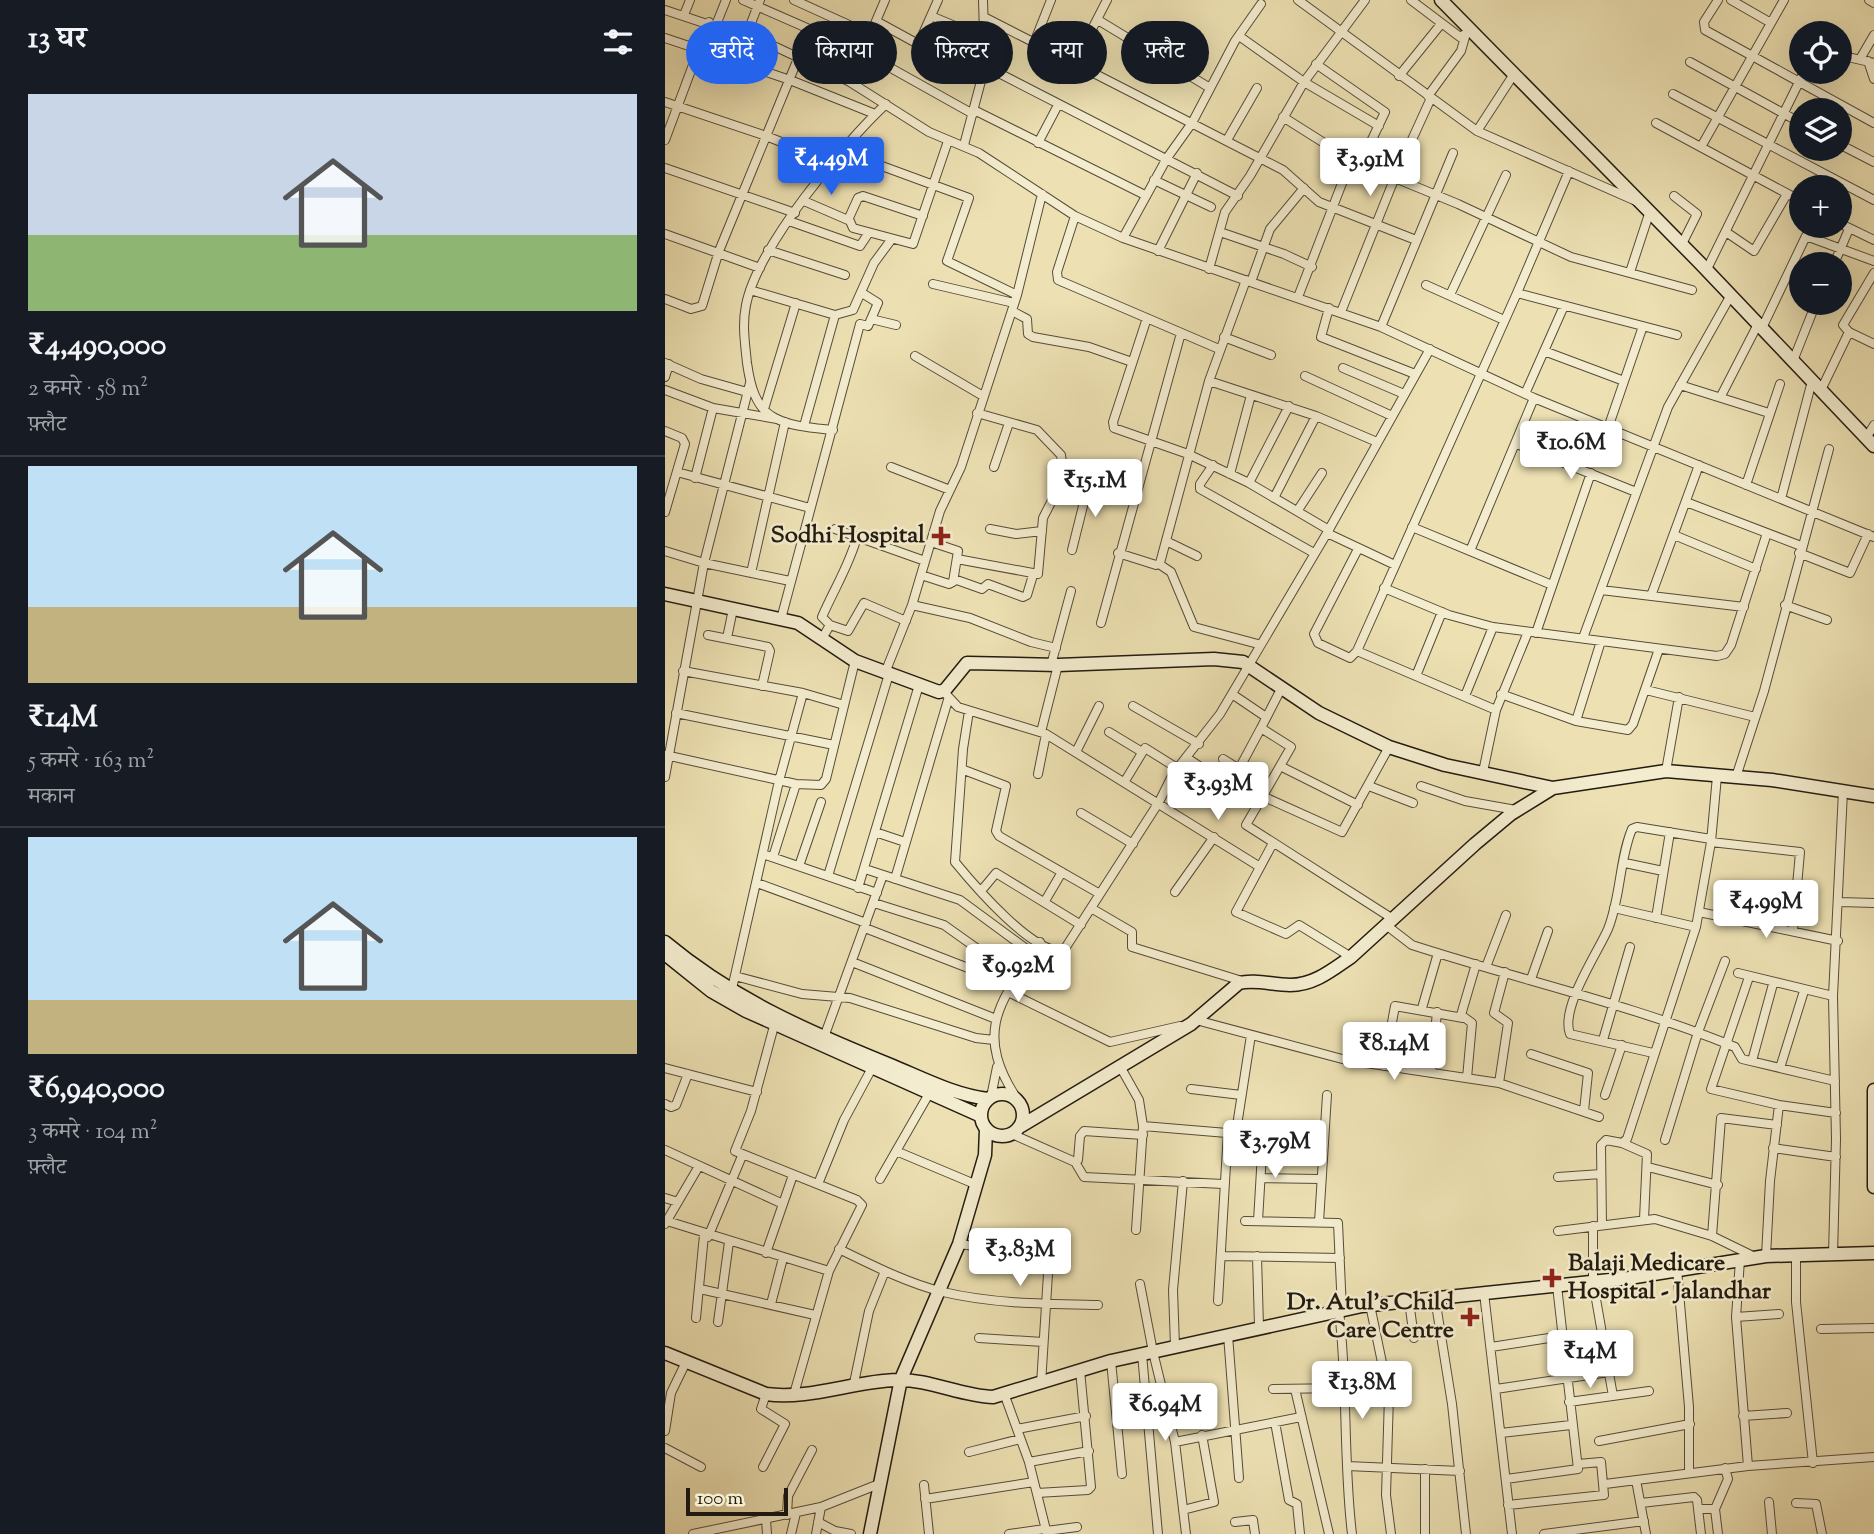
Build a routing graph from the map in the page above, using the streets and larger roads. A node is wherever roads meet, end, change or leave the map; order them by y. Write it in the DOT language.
graph roads {
  1 [pos="690,0"];
  2 [pos="726,0"];
  3 [pos="743,0"];
  4 [pos="794,0"];
  5 [pos="885,0"];
  6 [pos="938,0"];
  7 [pos="983,0"];
  8 [pos="1051,0"];
  9 [pos="1107,0"];
  10 [pos="1298,0"];
  11 [pos="1365,0"];
  12 [pos="1411,0"];
  13 [pos="1441,0"];
  14 [pos="1718,0"];
  15 [pos="1731,0"];
  16 [pos="1784,0"];
  17 [pos="1869,0"];
  18 [pos="759,3"];
  19 [pos="1874,3"];
  20 [pos="1261,4"];
  21 [pos="665,10"];
  22 [pos="684,15"];
  23 [pos="931,16"];
  24 [pos="984,17"];
  25 [pos="1098,20"];
  26 [pos="706,21"];
  27 [pos="714,21"];
  28 [pos="752,21"];
  29 [pos="796,21"];
  30 [pos="840,21"];
  31 [pos="876,21"];
  32 [pos="929,21"];
  33 [pos="943,21"];
  34 [pos="984,21"];
  35 [pos="1043,21"];
  36 [pos="1771,23"];
  37 [pos="1441,24"];
  38 [pos="1469,33"];
  39 [pos="1339,34"];
  40 [pos="1874,35"];
  41 [pos="1239,36"];
  42 [pos="665,38"];
  43 [pos="1027,39"];
  44 [pos="686,45"];
  45 [pos="1752,57"];
  46 [pos="1867,61"];
  47 [pos="1690,62"];
  48 [pos="1316,64"];
  49 [pos="897,71"];
  50 [pos="792,75"];
  51 [pos="1514,75"];
  52 [pos="778,76"];
  53 [pos="1399,76"];
  54 [pos="1789,77"];
  55 [pos="1874,79"];
  56 [pos="790,80"];
  57 [pos="1107,80"];
  58 [pos="1013,81"];
  59 [pos="1304,82"];
  60 [pos="686,84"];
  61 [pos="853,84"];
  62 [pos="981,84"];
  63 [pos="1797,84"];
  64 [pos="1802,84"];
  65 [pos="1210,88"];
  66 [pos="1257,88"];
  67 [pos="1734,88"];
  68 [pos="1673,94"];
  69 [pos="1429,97"];
  70 [pos="665,102"];
  71 [pos="885,104"];
  72 [pos="1058,105"];
  73 [pos="677,107"];
  74 [pos="974,112"];
  75 [pos="1783,113"];
  76 [pos="875,114"];
  77 [pos="1789,116"];
  78 [pos="1283,117"];
  79 [pos="1717,117"];
  80 [pos="1192,123"];
  81 [pos="1656,123"];
  82 [pos="1874,123"];
  83 [pos="1378,127"];
  84 [pos="1477,131"];
  85 [pos="767,136"];
  86 [pos="665,140"];
  87 [pos="1227,140"];
  88 [pos="948,141"];
  89 [pos="1038,143"];
  90 [pos="1766,143"];
  91 [pos="964,145"];
  92 [pos="1701,147"];
  93 [pos="841,151"];
  94 [pos="1852,151"];
  95 [pos="1453,153"];
  96 [pos="1167,158"];
  97 [pos="1259,158"];
  98 [pos="1351,160"];
  99 [pos="832,162"];
  100 [pos="1874,162"];
  101 [pos="1360,165"];
  102 [pos="665,168"];
  103 [pos="1569,172"];
  104 [pos="1197,173"];
  105 [pos="1506,175"];
  106 [pos="1751,175"];
  107 [pos="1395,177"];
  108 [pos="1154,180"];
  109 [pos="934,183"];
  110 [pos="1304,188"];
  111 [pos="742,194"];
  112 [pos="1042,194"];
  113 [pos="1787,194"];
  114 [pos="1145,195"];
  115 [pos="1187,195"];
  116 [pos="1436,195"];
  117 [pos="1238,196"];
  118 [pos="1674,196"];
  119 [pos="1874,200"];
  120 [pos="804,201"];
  121 [pos="1211,207"];
  122 [pos="1646,208"];
  123 [pos="1334,209"];
  124 [pos="923,216"];
  125 [pos="1075,216"];
  126 [pos="792,217"];
  127 [pos="1486,217"];
  128 [pos="849,219"];
  129 [pos="1375,224"];
  130 [pos="1852,230"];
  131 [pos="1220,232"];
  132 [pos="1726,232"];
  133 [pos="665,234"];
  134 [pos="868,234"];
  135 [pos="1846,238"];
  136 [pos="1123,239"];
  137 [pos="891,240"];
  138 [pos="1416,240"];
  139 [pos="1874,240"];
  140 [pos="1539,243"];
  141 [pos="1682,244"];
  142 [pos="1263,247"];
  143 [pos="1842,247"];
  144 [pos="768,250"];
  145 [pos="719,251"];
  146 [pos="1158,251"];
  147 [pos="1840,252"];
  148 [pos="1874,261"];
  149 [pos="1312,267"];
  150 [pos="760,268"];
  151 [pos="1209,269"];
  152 [pos="1707,270"];
  153 [pos="1630,272"];
  154 [pos="1874,274"];
  155 [pos="845,275"];
  156 [pos="1249,281"];
  157 [pos="933,285"];
  158 [pos="1426,285"];
  159 [pos="750,290"];
  160 [pos="1692,290"];
  161 [pos="862,293"];
  162 [pos="1517,293"];
  163 [pos="1450,295"];
  164 [pos="1731,295"];
  165 [pos="1298,297"];
  166 [pos="665,299"];
  167 [pos="796,303"];
  168 [pos="1014,303"];
  169 [pos="1564,306"];
  170 [pos="1329,308"];
  171 [pos="1341,312"];
  172 [pos="848,313"];
  173 [pos="835,315"];
  174 [pos="1811,315"];
  175 [pos="1147,318"];
  176 [pos="871,319"];
  177 [pos="1504,320"];
  178 [pos="860,324"];
  179 [pos="896,325"];
  180 [pos="1643,326"];
  181 [pos="1760,326"];
  182 [pos="1381,327"];
  183 [pos="1181,332"];
  184 [pos="1849,332"];
  185 [pos="1677,335"];
  186 [pos="1224,337"];
  187 [pos="1874,344"];
  188 [pos="1219,349"];
  189 [pos="1430,349"];
  190 [pos="1544,351"];
  191 [pos="1271,355"];
  192 [pos="915,356"];
  193 [pos="1793,360"];
  194 [pos="1132,362"];
  195 [pos="667,363"];
  196 [pos="1343,368"];
  197 [pos="1480,372"];
  198 [pos="1415,374"];
  199 [pos="1305,376"];
  200 [pos="665,377"];
  201 [pos="1209,381"];
  202 [pos="750,382"];
  203 [pos="1624,382"];
  204 [pos="1780,384"];
  205 [pos="1681,385"];
  206 [pos="1816,386"];
  207 [pos="665,390"];
  208 [pos="747,392"];
  209 [pos="1404,394"];
  210 [pos="1525,394"];
  211 [pos="1251,395"];
  212 [pos="983,396"];
  213 [pos="1721,396"];
  214 [pos="1534,398"];
  215 [pos="1289,406"];
  216 [pos="713,408"];
  217 [pos="764,409"];
  218 [pos="977,413"];
  219 [pos="1769,413"];
  220 [pos="740,415"];
  221 [pos="1316,416"];
  222 [pos="1392,416"];
  223 [pos="781,421"];
  224 [pos="1009,423"];
  225 [pos="1874,425"];
  226 [pos="804,426"];
  227 [pos="1608,428"];
  228 [pos="833,430"];
  229 [pos="665,431"];
  230 [pos="1151,440"];
  231 [pos="1377,442"];
  232 [pos="1870,442"];
  233 [pos="1517,444"];
  234 [pos="1653,446"];
  235 [pos="1829,449"];
  236 [pos="1188,454"];
  237 [pos="1213,465"];
  238 [pos="1699,465"];
  239 [pos="891,467"];
  240 [pos="994,467"];
  241 [pos="677,472"];
  242 [pos="1322,473"];
  243 [pos="1591,473"];
  244 [pos="1230,474"];
  245 [pos="1064,475"];
  246 [pos="695,478"];
  247 [pos="1089,482"];
  248 [pos="1249,483"];
  249 [pos="722,485"];
  250 [pos="1747,485"];
  251 [pos="950,490"];
  252 [pos="1636,492"];
  253 [pos="1135,495"];
  254 [pos="769,496"];
  255 [pos="1274,498"];
  256 [pos="1781,499"];
  257 [pos="1686,502"];
  258 [pos="810,508"];
  259 [pos="1298,510"];
  260 [pos="665,512"];
  261 [pos="1812,512"];
  262 [pos="1412,527"];
  263 [pos="835,529"];
  264 [pos="990,529"];
  265 [pos="1042,531"];
  266 [pos="1328,531"];
  267 [pos="1767,533"];
  268 [pos="1674,535"];
  269 [pos="1871,536"];
  270 [pos="857,537"];
  271 [pos="1166,541"];
  272 [pos="931,542"];
  273 [pos="1358,549"];
  274 [pos="1800,549"];
  275 [pos="1072,550"];
  276 [pos="665,551"];
  277 [pos="1470,551"];
  278 [pos="1118,553"];
  279 [pos="1314,553"];
  280 [pos="1197,556"];
  281 [pos="957,559"];
  282 [pos="925,561"];
  283 [pos="704,563"];
  284 [pos="1159,564"];
  285 [pos="1395,565"];
  286 [pos="1756,569"];
  287 [pos="751,573"];
  288 [pos="921,575"];
  289 [pos="1033,575"];
  290 [pos="954,579"];
  291 [pos="790,581"];
  292 [pos="1552,585"];
  293 [pos="1384,588"];
  294 [pos="1601,590"];
  295 [pos="1071,591"];
  296 [pos="665,594"];
  297 [pos="1651,596"];
  298 [pos="697,601"];
  299 [pos="912,605"];
  300 [pos="1785,605"];
  301 [pos="1744,607"];
  302 [pos="733,609"];
  303 [pos="1442,612"];
  304 [pos="781,619"];
  305 [pos="1827,620"];
  306 [pos="906,621"];
  307 [pos="1101,623"];
  308 [pos="1493,627"];
  309 [pos="826,631"];
  310 [pos="1532,633"];
  311 [pos="708,635"];
  312 [pos="727,638"];
  313 [pos="1583,638"];
  314 [pos="1601,641"];
  315 [pos="1258,644"];
  316 [pos="1056,648"];
  317 [pos="1659,649"];
  318 [pos="1357,651"];
  319 [pos="855,661"];
  320 [pos="1247,664"];
  321 [pos="1055,665"];
  322 [pos="683,671"];
  323 [pos="887,673"];
  324 [pos="1416,676"];
  325 [pos="919,685"];
  326 [pos="762,686"];
  327 [pos="1281,689"];
  328 [pos="1646,690"];
  329 [pos="803,693"];
  330 [pos="1232,694"];
  331 [pos="1501,694"];
  332 [pos="945,696"];
  333 [pos="1465,696"];
  334 [pos="1679,697"];
  335 [pos="843,705"];
  336 [pos="1099,706"];
  337 [pos="1133,706"];
  338 [pos="1496,710"];
  339 [pos="969,711"];
  340 [pos="676,713"];
  341 [pos="1266,717"];
  342 [pos="1755,717"];
  343 [pos="1576,721"];
  344 [pos="1261,728"];
  345 [pos="1109,732"];
  346 [pos="1044,733"];
  347 [pos="792,734"];
  348 [pos="1199,744"];
  349 [pos="834,745"];
  350 [pos="1389,747"];
  351 [pos="1076,752"];
  352 [pos="1142,752"];
  353 [pos="667,755"];
  354 [pos="1187,758"];
  355 [pos="1223,760"];
  356 [pos="1280,766"];
  357 [pos="1177,768"];
  358 [pos="1239,769"];
  359 [pos="964,770"];
  360 [pos="1483,772"];
  361 [pos="1666,772"];
  362 [pos="1038,774"];
  363 [pos="1717,776"];
  364 [pos="665,777"];
  365 [pos="1735,777"];
  366 [pos="779,780"];
  367 [pos="1125,781"];
  368 [pos="796,784"];
  369 [pos="1369,786"];
  370 [pos="1421,786"];
  371 [pos="1268,787"];
  372 [pos="1553,788"];
  373 [pos="1237,791"];
  374 [pos="1843,791"];
  375 [pos="1262,796"];
  376 [pos="1874,796"];
  377 [pos="821,802"];
  378 [pos="1159,802"];
  379 [pos="1413,803"];
  380 [pos="1358,805"];
  381 [pos="1516,811"];
  382 [pos="1081,813"];
  383 [pos="875,832"];
  384 [pos="1669,832"];
  385 [pos="1214,837"];
  386 [pos="1711,840"];
  387 [pos="905,842"];
  388 [pos="1273,843"];
  389 [pos="1133,844"];
  390 [pos="763,854"];
  391 [pos="773,857"];
  392 [pos="1625,863"];
  393 [pos="799,866"];
  394 [pos="1261,867"];
  395 [pos="865,869"];
  396 [pos="1663,871"];
  397 [pos="1062,872"];
  398 [pos="883,875"];
  399 [pos="828,876"];
  400 [pos="895,879"];
  401 [pos="757,883"];
  402 [pos="1754,887"];
  403 [pos="858,888"];
  404 [pos="981,891"];
  405 [pos="1175,892"];
  406 [pos="877,893"];
  407 [pos="1100,894"];
  408 [pos="1045,901"];
  409 [pos="1840,902"];
  410 [pos="874,903"];
  411 [pos="1874,903"];
  412 [pos="1091,908"];
  413 [pos="1614,908"];
  414 [pos="1699,912"];
  415 [pos="1506,915"];
  416 [pos="1655,918"];
  417 [pos="1389,922"];
  418 [pos="1747,922"];
  419 [pos="1081,925"];
  420 [pos="865,926"];
  421 [pos="1696,927"];
  422 [pos="1548,931"];
  423 [pos="1793,931"];
  424 [pos="1838,941"];
  425 [pos="665,942"];
  426 [pos="1040,942"];
  427 [pos="1630,947"];
  428 [pos="1032,953"];
  429 [pos="1438,953"];
  430 [pos="665,954"];
  431 [pos="1351,957"];
  432 [pos="1725,961"];
  433 [pos="852,962"];
  434 [pos="1476,964"];
  435 [pos="1486,967"];
  436 [pos="1505,972"];
  437 [pos="1738,973"];
  438 [pos="735,976"];
  439 [pos="1749,976"];
  440 [pos="1531,979"];
  441 [pos="1243,982"];
  442 [pos="1773,984"];
  443 [pos="1012,985"];
  444 [pos="1804,991"];
  445 [pos="1577,993"];
  446 [pos="839,996"];
  447 [pos="1833,996"];
  448 [pos="730,997"];
  449 [pos="1613,1003"];
  450 [pos="1422,1009"];
  451 [pos="1437,1012"];
  452 [pos="996,1018"];
  453 [pos="1463,1018"];
  454 [pos="1665,1020"];
  455 [pos="1194,1022"];
  456 [pos="774,1026"];
  457 [pos="1698,1032"];
  458 [pos="1251,1035"];
  459 [pos="994,1040"];
  460 [pos="1603,1040"];
  461 [pos="823,1042"];
  462 [pos="1725,1043"];
  463 [pos="1622,1045"];
  464 [pos="1653,1053"];
  465 [pos="1531,1054"];
  466 [pos="1752,1061"];
  467 [pos="1384,1066"];
  468 [pos="665,1068"];
  469 [pos="997,1068"];
  470 [pos="1121,1068"];
  471 [pos="1780,1068"];
  472 [pos="872,1069"];
  473 [pos="1431,1073"];
  474 [pos="688,1074"];
  475 [pos="1467,1078"];
  476 [pos="1835,1081"];
  477 [pos="1499,1083"];
  478 [pos="1191,1089"];
  479 [pos="1874,1090"];
  480 [pos="757,1093"];
  481 [pos="930,1093"];
  482 [pos="1241,1095"];
  483 [pos="1327,1095"];
  484 [pos="1605,1096"];
  485 [pos="990,1098"];
  486 [pos="1019,1102"];
  487 [pos="665,1104"];
  488 [pos="1779,1105"];
  489 [pos="1053,1108"];
  490 [pos="1584,1111"];
  491 [pos="1836,1114"];
  492 [pos="981,1116"];
  493 [pos="1599,1117"];
  494 [pos="1777,1125"];
  495 [pos="986,1129"];
  496 [pos="1143,1131"];
  497 [pos="1011,1132"];
  498 [pos="1232,1132"];
  499 [pos="1665,1140"];
  500 [pos="1622,1143"];
  501 [pos="1773,1147"];
  502 [pos="665,1150"];
  503 [pos="896,1151"];
  504 [pos="985,1155"];
  505 [pos="742,1156"];
  506 [pos="1836,1157"];
  507 [pos="1075,1163"];
  508 [pos="699,1166"];
  509 [pos="1648,1167"];
  510 [pos="1601,1174"];
  511 [pos="793,1175"];
  512 [pos="1558,1177"];
  513 [pos="1261,1178"];
  514 [pos="880,1179"];
  515 [pos="1139,1179"];
  516 [pos="1321,1179"];
  517 [pos="729,1180"];
  518 [pos="1183,1181"];
  519 [pos="818,1184"];
  520 [pos="1223,1184"];
  521 [pos="977,1185"];
  522 [pos="1718,1185"];
  523 [pos="1874,1187"];
  524 [pos="665,1198"];
  525 [pos="678,1202"];
  526 [pos="783,1204"];
  527 [pos="1644,1219"];
  528 [pos="1245,1221"];
  529 [pos="1258,1221"];
  530 [pos="1319,1222"];
  531 [pos="666,1223"];
  532 [pos="1597,1225"];
  533 [pos="1136,1230"];
  534 [pos="1558,1231"];
  535 [pos="706,1236"];
  536 [pos="1712,1236"];
  537 [pos="729,1242"];
  538 [pos="959,1244"];
  539 [pos="839,1249"];
  540 [pos="1021,1252"];
  541 [pos="766,1253"];
  542 [pos="1874,1253"];
  543 [pos="1833,1255"];
  544 [pos="1221,1256"];
  545 [pos="1257,1256"];
  546 [pos="1796,1256"];
  547 [pos="1761,1257"];
  548 [pos="783,1258"];
  549 [pos="1340,1258"];
  550 [pos="1740,1260"];
  551 [pos="1677,1269"];
  552 [pos="829,1271"];
  553 [pos="885,1271"];
  554 [pos="1048,1274"];
  555 [pos="1593,1282"];
  556 [pos="1140,1284"];
  557 [pos="1557,1286"];
  558 [pos="700,1289"];
  559 [pos="940,1291"];
  560 [pos="722,1293"];
  561 [pos="1485,1293"];
  562 [pos="1435,1298"];
  563 [pos="1218,1301"];
  564 [pos="1409,1301"];
  565 [pos="771,1304"];
  566 [pos="1045,1304"];
  567 [pos="1370,1304"];
  568 [pos="1098,1306"];
  569 [pos="1340,1311"];
  570 [pos="1779,1314"];
  571 [pos="815,1315"];
  572 [pos="1736,1317"];
  573 [pos="696,1318"];
  574 [pos="717,1322"];
  575 [pos="1259,1327"];
  576 [pos="1874,1328"];
  577 [pos="1821,1329"];
  578 [pos="1228,1335"];
  579 [pos="1562,1336"];
  580 [pos="979,1338"];
  581 [pos="1414,1338"];
  582 [pos="1043,1342"];
  583 [pos="1175,1346"];
  584 [pos="1491,1347"];
  585 [pos="665,1353"];
  586 [pos="1147,1353"];
  587 [pos="1111,1361"];
  588 [pos="686,1362"];
  589 [pos="1080,1370"];
  590 [pos="1609,1372"];
  591 [pos="901,1379"];
  592 [pos="1567,1379"];
  593 [pos="854,1383"];
  594 [pos="1041,1384"];
  595 [pos="1346,1388"];
  596 [pos="1273,1389"];
  597 [pos="1295,1389"];
  598 [pos="1496,1389"];
  599 [pos="1649,1391"];
  600 [pos="767,1394"];
  601 [pos="795,1394"];
  602 [pos="1005,1396"];
  603 [pos="1613,1396"];
  604 [pos="1569,1402"];
  605 [pos="1787,1413"];
  606 [pos="1086,1416"];
  607 [pos="1743,1416"];
  608 [pos="1301,1417"];
  609 [pos="1275,1422"];
  610 [pos="1690,1424"];
  611 [pos="1571,1425"];
  612 [pos="1234,1428"];
  613 [pos="1017,1429"];
  614 [pos="665,1431"];
  615 [pos="1501,1433"];
  616 [pos="1202,1435"];
  617 [pos="1020,1439"];
  618 [pos="1599,1441"];
  619 [pos="1175,1442"];
  620 [pos="665,1448"];
  621 [pos="811,1450"];
  622 [pos="1089,1451"];
  623 [pos="969,1452"];
  624 [pos="1874,1457"];
  625 [pos="1029,1462"];
  626 [pos="1813,1462"];
  627 [pos="1578,1464"];
  628 [pos="1347,1466"];
  629 [pos="1387,1466"];
  630 [pos="1748,1466"];
  631 [pos="701,1467"];
  632 [pos="763,1467"];
  633 [pos="1725,1468"];
  634 [pos="1425,1469"];
  635 [pos="1460,1471"];
  636 [pos="1689,1472"];
  637 [pos="1122,1474"];
  638 [pos="1240,1478"];
  639 [pos="1506,1479"];
  640 [pos="1636,1480"];
  641 [pos="1034,1482"];
  642 [pos="879,1484"];
  643 [pos="1605,1484"];
  644 [pos="924,1485"];
  645 [pos="1037,1493"];
  646 [pos="925,1499"];
  647 [pos="1769,1502"];
  648 [pos="1641,1503"];
  649 [pos="1796,1503"];
  650 [pos="1508,1505"];
  651 [pos="821,1507"];
  652 [pos="1699,1509"];
  653 [pos="1715,1509"];
  654 [pos="1183,1510"];
  655 [pos="792,1514"];
  656 [pos="766,1519"];
  657 [pos="1644,1521"];
  658 [pos="818,1522"];
  659 [pos="1234,1522"];
  660 [pos="1077,1527"];
  661 [pos="1046,1531"];
  662 [pos="694,1534"];
  663 [pos="767,1534"];
  664 [pos="791,1534"];
  665 [pos="816,1534"];
  666 [pos="851,1534"];
  667 [pos="870,1534"];
  668 [pos="929,1534"];
  669 [pos="1012,1534"];
  670 [pos="1159,1534"];
  671 [pos="1186,1534"];
  672 [pos="1255,1534"];
  673 [pos="1300,1534"];
  674 [pos="1329,1534"];
  675 [pos="1352,1534"];
  676 [pos="1391,1534"];
  677 [pos="1425,1534"];
  678 [pos="1466,1534"];
  679 [pos="1512,1534"];
  680 [pos="1545,1534"];
  681 [pos="1646,1534"];
  682 [pos="1701,1534"];
  683 [pos="1718,1534"];
  684 [pos="1772,1534"];
  685 [pos="1822,1534"];
  1 -- 22 [label="street"];
  2 -- 27 [label="street"];
  3 -- 18 [label="street"];
  4 -- 30 [label="street"];
  5 -- 31 [label="street"];
  6 -- 23 [label="street"];
  7 -- 24 [label="street"];
  8 -- 35 [label="street"];
  9 -- 25 [label="street"];
  10 -- 39 [label="street"];
  11 -- 39 [label="street"];
  12 -- 37 [label="street"];
  13 -- 38 [label="street"];
  14 -- 45 [label="street"];
  15 -- 36 [label="street"];
  16 -- 36 [label="street"];
  17 -- 19 [label="street"];
  18 -- 28 [label="street"];
  18 -- 29 [label="street"];
  20 -- 41 [label="street"];
  21 -- 22 [label="street"];
  22 -- 26 [label="street"];
  23 -- 32 [label="street"];
  23 -- 33 [label="street"];
  24 -- 34 [label="street"];
  24 -- 43 [label="street"];
  25 -- 65 [label="street"];
  36 -- 45 [label="street"];
  37 -- 38 [label="street"];
  37 -- 53 [label="street"];
  38 -- 51 [label="street"];
  38 -- 69 [label="street"];
  39 -- 48 [label="street"];
  39 -- 53 [label="street"];
  40 -- 46 [label="street"];
  41 -- 59 [label="street"];
  41 -- 65 [label="street"];
  42 -- 44 [label="street"];
  45 -- 54 [label="street"];
  45 -- 67 [label="street"];
  46 -- 55 [label="street"];
  47 -- 67 [label="street"];
  48 -- 59 [label="street"];
  48 -- 83 [label="street"];
  49 -- 74 [label="street"];
  50 -- 56 [label="street"];
  51 -- 84 [label="street"];
  51 -- 122 [label="street"];
  52 -- 56 [label="street"];
  53 -- 69 [label="street"];
  56 -- 76 [label="street"];
  56 -- 85 [label="street"];
  57 -- 80 [label="street"];
  58 -- 72 [label="street"];
  59 -- 78 [label="street"];
  59 -- 83 [label="street"];
  60 -- 73 [label="street"];
  61 -- 71 [label="street"];
  62 -- 74 [label="street"];
  63 -- 75 [label="street"];
  64 -- 82 [label="street"];
  65 -- 80 [label="street"];
  66 -- 87 [label="street"];
  67 -- 75 [label="street"];
  67 -- 79 [label="street"];
  68 -- 79 [label="street"];
  69 -- 84 [label="street"];
  69 -- 107 [label="street"];
  70 -- 73 [label="street"];
  71 -- 76 [label="street"];
  71 -- 88 [label="street"];
  72 -- 89 [label="street"];
  72 -- 96 [label="street"];
  73 -- 85 [label="street"];
  73 -- 86 [label="street"];
  74 -- 89 [label="street"];
  74 -- 91 [label="street"];
  75 -- 77 [label="street"];
  75 -- 90 [label="street"];
  76 -- 93 [label="street"];
  78 -- 97 [label="street"];
  78 -- 98 [label="street"];
  79 -- 90 [label="street"];
  79 -- 92 [label="street"];
  80 -- 87 [label="street"];
  80 -- 96 [label="street"];
  81 -- 92 [label="street"];
  83 -- 101 [label="street"];
  84 -- 103 [label="street"];
  85 -- 99 [label="street"];
  85 -- 111 [label="street"];
  87 -- 97 [label="street"];
  88 -- 91 [label="street"];
  88 -- 109 [label="street"];
  89 -- 114 [label="street"];
  90 -- 106 [label="street"];
  90 -- 119 [label="street"];
  91 -- 112 [label="street"];
  92 -- 106 [label="street"];
  93 -- 99 [label="street"];
  93 -- 109 [label="street"];
  94 -- 100 [label="street"];
  95 -- 116 [label="street"];
  96 -- 104 [label="street"];
  96 -- 108 [label="street"];
  97 -- 110 [label="street"];
  97 -- 117 [label="street"];
  98 -- 101 [label="street"];
  98 -- 123 [label="street"];
  99 -- 120 [label="street"];
  101 -- 107 [label="street"];
  102 -- 111 [label="street"];
  103 -- 122 [label="street"];
  103 -- 140 [label="street"];
  104 -- 115 [label="street"];
  104 -- 117 [label="street"];
  105 -- 127 [label="street"];
  106 -- 113 [label="street"];
  106 -- 132 [label="street"];
  107 -- 116 [label="street"];
  107 -- 129 [label="street"];
  108 -- 114 [label="street"];
  108 -- 115 [label="street"];
  109 -- 124 [label="street"];
  109 -- 168 [label="street"];
  110 -- 123 [label="street"];
  110 -- 142 [label="street"];
  111 -- 126 [label="street"];
  111 -- 145 [label="street"];
  112 -- 125 [label="street"];
  112 -- 168 [label="street"];
  113 -- 132 [label="street"];
  114 -- 136 [label="street"];
  115 -- 121 [label="street"];
  115 -- 146 [label="street"];
  116 -- 127 [label="street"];
  116 -- 138 [label="street"];
  117 -- 131 [label="street"];
  118 -- 141 [label="street"];
  120 -- 126 [label="street"];
  120 -- 128 [label="street"];
  122 -- 141 [label="street"];
  122 -- 153 [label="street"];
  123 -- 129 [label="street"];
  123 -- 149 [label="street"];
  124 -- 128 [label="street"];
  124 -- 137 [label="street"];
  125 -- 136 [label="street"];
  125 -- 175 [label="street"];
  126 -- 134 [label="street"];
  126 -- 144 [label="street"];
  127 -- 140 [label="street"];
  127 -- 163 [label="street"];
  128 -- 134 [label="street"];
  129 -- 138 [label="street"];
  129 -- 171 [label="street"];
  130 -- 139 [label="street"];
  131 -- 142 [label="street"];
  131 -- 151 [label="street"];
  132 -- 152 [label="street"];
  133 -- 145 [label="street"];
  134 -- 137 [label="street"];
  135 -- 143 [label="street"];
  136 -- 146 [label="street"];
  137 -- 161 [label="street"];
  138 -- 182 [label="street"];
  140 -- 153 [label="street"];
  140 -- 162 [label="street"];
  141 -- 152 [label="street"];
  142 -- 149 [label="street"];
  142 -- 156 [label="street"];
  143 -- 147 [label="street"];
  143 -- 148 [label="street"];
  143 -- 181 [label="street"];
  144 -- 150 [label="street"];
  144 -- 155 [label="street"];
  145 -- 150 [label="street"];
  145 -- 166 [label="street"];
  146 -- 151 [label="street"];
  149 -- 165 [label="street"];
  150 -- 159 [label="street"];
  151 -- 156 [label="street"];
  152 -- 164 [label="street"];
  153 -- 160 [label="street"];
  154 -- 184 [label="street"];
  156 -- 165 [label="street"];
  156 -- 186 [label="street"];
  157 -- 168 [label="street"];
  158 -- 163 [label="street"];
  159 -- 167 [label="street"];
  159 -- 202 [label="street"];
  161 -- 172 [label="street"];
  161 -- 176 [label="street"];
  162 -- 169 [label="street"];
  162 -- 177 [label="street"];
  163 -- 177 [label="street"];
  164 -- 181 [label="street"];
  164 -- 205 [label="street"];
  165 -- 170 [label="street"];
  167 -- 173 [label="street"];
  167 -- 217 [label="street"];
  168 -- 194 [label="street"];
  168 -- 212 [label="street"];
  169 -- 180 [label="street"];
  169 -- 190 [label="street"];
  170 -- 171 [label="street"];
  170 -- 198 [label="street"];
  171 -- 182 [label="street"];
  172 -- 173 [label="street"];
  172 -- 178 [label="street"];
  173 -- 226 [label="street"];
  174 -- 193 [label="street"];
  175 -- 183 [label="street"];
  175 -- 194 [label="street"];
  176 -- 178 [label="street"];
  176 -- 179 [label="street"];
  177 -- 197 [label="street"];
  178 -- 228 [label="street"];
  180 -- 185 [label="street"];
  180 -- 203 [label="street"];
  181 -- 193 [label="street"];
  181 -- 213 [label="street"];
  182 -- 189 [label="street"];
  183 -- 188 [label="street"];
  183 -- 230 [label="street"];
  184 -- 187 [label="street"];
  184 -- 206 [label="street"];
  186 -- 188 [label="street"];
  186 -- 191 [label="street"];
  188 -- 201 [label="street"];
  189 -- 197 [label="street"];
  189 -- 198 [label="street"];
  190 -- 203 [label="street"];
  190 -- 210 [label="street"];
  192 -- 212 [label="street"];
  193 -- 206 [label="street"];
  194 -- 230 [label="street"];
  195 -- 200 [label="street"];
  195 -- 208 [label="street"];
  196 -- 209 [label="street"];
  197 -- 210 [label="street"];
  197 -- 262 [label="street"];
  198 -- 209 [label="street"];
  199 -- 222 [label="street"];
  201 -- 211 [label="street"];
  201 -- 236 [label="street"];
  202 -- 208 [label="street"];
  202 -- 217 [label="street"];
  203 -- 227 [label="street"];
  204 -- 219 [label="street"];
  205 -- 213 [label="street"];
  205 -- 234 [label="street"];
  206 -- 232 [label="street"];
  206 -- 256 [label="street"];
  207 -- 216 [label="street"];
  208 -- 220 [label="street"];
  209 -- 222 [label="street"];
  210 -- 214 [label="street"];
  211 -- 215 [label="street"];
  211 -- 244 [label="street"];
  212 -- 218 [label="street"];
  213 -- 219 [label="street"];
  214 -- 227 [label="street"];
  214 -- 233 [label="street"];
  215 -- 221 [label="street"];
  215 -- 248 [label="street"];
  216 -- 220 [label="street"];
  216 -- 246 [label="street"];
  217 -- 223 [label="street"];
  218 -- 224 [label="street"];
  218 -- 251 [label="street"];
  219 -- 250 [label="street"];
  220 -- 223 [label="street"];
  220 -- 249 [label="street"];
  221 -- 231 [label="street"];
  221 -- 255 [label="street"];
  222 -- 231 [label="street"];
  223 -- 226 [label="street"];
  223 -- 254 [label="street"];
  224 -- 240 [label="street"];
  224 -- 245 [label="street"];
  225 -- 232 [label="street"];
  226 -- 228 [label="street"];
  227 -- 234 [label="street"];
  228 -- 258 [label="street"];
  229 -- 241 [label="street"];
  230 -- 236 [label="street"];
  230 -- 253 [label="street"];
  231 -- 266 [label="street"];
  233 -- 243 [label="street"];
  233 -- 277 [label="street"];
  234 -- 238 [label="street"];
  234 -- 252 [label="street"];
  235 -- 261 [label="street"];
  236 -- 237 [label="street"];
  236 -- 271 [label="street"];
  237 -- 244 [label="street"];
  237 -- 279 [label="street"];
  238 -- 250 [label="street"];
  238 -- 257 [label="street"];
  239 -- 251 [label="street"];
  241 -- 246 [label="street"];
  241 -- 260 [label="street"];
  242 -- 259 [label="street"];
  243 -- 252 [label="street"];
  243 -- 292 [label="street"];
  244 -- 248 [label="street"];
  245 -- 247 [label="street"];
  245 -- 265 [label="street"];
  246 -- 249 [label="street"];
  247 -- 253 [label="street"];
  247 -- 275 [label="street"];
  248 -- 255 [label="street"];
  249 -- 254 [label="street"];
  249 -- 283 [label="street"];
  250 -- 256 [label="street"];
  251 -- 272 [label="street"];
  252 -- 294 [label="street"];
  253 -- 278 [label="street"];
  254 -- 258 [label="street"];
  254 -- 287 [label="street"];
  255 -- 259 [label="street"];
  256 -- 261 [label="street"];
  257 -- 267 [label="street"];
  257 -- 268 [label="street"];
  258 -- 291 [label="street"];
  259 -- 266 [label="street"];
  261 -- 269 [label="street"];
  261 -- 274 [label="street"];
  262 -- 277 [label="street"];
  262 -- 285 [label="street"];
  263 -- 270 [label="street"];
  264 -- 265 [label="street"];
  265 -- 289 [label="street"];
  266 -- 273 [label="street"];
  266 -- 279 [label="street"];
  267 -- 274 [label="street"];
  267 -- 286 [label="street"];
  268 -- 286 [label="street"];
  268 -- 297 [label="street"];
  269 -- 274 [label="street"];
  270 -- 282 [label="street"];
  270 -- 309 [label="street"];
  271 -- 280 [label="street"];
  271 -- 284 [label="street"];
  272 -- 281 [label="street"];
  272 -- 282 [label="street"];
  273 -- 285 [label="street"];
  273 -- 318 [label="street"];
  274 -- 300 [label="street"];
  276 -- 283 [label="street"];
  277 -- 292 [label="street"];
  278 -- 284 [label="street"];
  278 -- 307 [label="street"];
  279 -- 315 [label="street"];
  281 -- 289 [label="street"];
  281 -- 290 [label="street"];
  282 -- 288 [label="street"];
  283 -- 287 [label="street"];
  283 -- 298 [label="street"];
  284 -- 315 [label="street"];
  285 -- 293 [label="street"];
  286 -- 301 [label="street"];
  287 -- 291 [label="street"];
  288 -- 290 [label="street"];
  288 -- 299 [label="street"];
  289 -- 290 [label="street"];
  291 -- 304 [label="street"];
  292 -- 310 [label="street"];
  293 -- 303 [label="street"];
  293 -- 318 [label="street"];
  294 -- 297 [label="street"];
  294 -- 313 [label="street"];
  295 -- 316 [label="street"];
  296 -- 298 [label="street"];
  297 -- 301 [label="street"];
  298 -- 302 [label="street"];
  298 -- 322 [label="street"];
  299 -- 306 [label="street"];
  299 -- 316 [label="street"];
  300 -- 305 [label="street"];
  300 -- 342 [label="street"];
  301 -- 317 [label="street"];
  302 -- 304 [label="street"];
  302 -- 312 [label="street"];
  303 -- 308 [label="street"];
  303 -- 324 [label="street"];
  304 -- 309 [label="street"];
  306 -- 309 [label="street"];
  306 -- 323 [label="street"];
  308 -- 310 [label="street"];
  308 -- 333 [label="street"];
  309 -- 319 [label="street"];
  310 -- 313 [label="street"];
  310 -- 331 [label="street"];
  311 -- 312 [label="street"];
  312 -- 326 [label="street"];
  313 -- 314 [label="street"];
  314 -- 317 [label="street"];
  314 -- 343 [label="street"];
  315 -- 320 [label="street"];
  316 -- 321 [label="street"];
  317 -- 328 [label="street"];
  318 -- 324 [label="street"];
  319 -- 323 [label="street"];
  319 -- 335 [label="street"];
  320 -- 321 [label="street"];
  320 -- 327 [label="street"];
  320 -- 330 [label="street"];
  321 -- 332 [label="street"];
  321 -- 346 [label="street"];
  322 -- 326 [label="street"];
  322 -- 340 [label="street"];
  323 -- 325 [label="street"];
  323 -- 399 [label="street"];
  324 -- 333 [label="street"];
  325 -- 332 [label="street"];
  325 -- 383 [label="street"];
  326 -- 329 [label="street"];
  327 -- 341 [label="street"];
  327 -- 350 [label="street"];
  328 -- 334 [label="street"];
  328 -- 343 [label="street"];
  329 -- 335 [label="street"];
  329 -- 347 [label="street"];
  330 -- 341 [label="street"];
  330 -- 348 [label="street"];
  331 -- 338 [label="street"];
  331 -- 343 [label="street"];
  332 -- 339 [label="street"];
  332 -- 387 [label="street"];
  333 -- 338 [label="street"];
  334 -- 342 [label="street"];
  334 -- 361 [label="street"];
  335 -- 349 [label="street"];
  336 -- 351 [label="street"];
  337 -- 348 [label="street"];
  338 -- 360 [label="street"];
  339 -- 346 [label="street"];
  339 -- 359 [label="street"];
  340 -- 347 [label="street"];
  340 -- 353 [label="street"];
  341 -- 344 [label="street"];
  342 -- 365 [label="street"];
  344 -- 356 [label="street"];
  344 -- 358 [label="street"];
  345 -- 352 [label="street"];
  346 -- 351 [label="street"];
  346 -- 362 [label="street"];
  347 -- 349 [label="street"];
  347 -- 366 [label="street"];
  348 -- 354 [label="street"];
  349 -- 368 [label="street"];
  350 -- 360 [label="street"];
  350 -- 369 [label="street"];
  351 -- 367 [label="street"];
  352 -- 357 [label="street"];
  352 -- 367 [label="street"];
  353 -- 364 [label="street"];
  353 -- 366 [label="street"];
  354 -- 357 [label="street"];
  354 -- 373 [label="street"];
  355 -- 358 [label="street"];
  356 -- 371 [label="street"];
  356 -- 380 [label="street"];
  357 -- 378 [label="street"];
  358 -- 371 [label="street"];
  359 -- 397 [label="street"];
  359 -- 404 [label="street"];
  360 -- 372 [label="street"];
  361 -- 363 [label="street"];
  361 -- 372 [label="street"];
  363 -- 365 [label="street"];
  363 -- 386 [label="street"];
  365 -- 374 [label="street"];
  366 -- 368 [label="street"];
  366 -- 390 [label="street"];
  367 -- 378 [label="street"];
  368 -- 391 [label="street"];
  369 -- 379 [label="street"];
  369 -- 380 [label="street"];
  370 -- 381 [label="street"];
  371 -- 375 [label="street"];
  372 -- 381 [label="street"];
  374 -- 376 [label="street"];
  374 -- 409 [label="street"];
  375 -- 380 [label="street"];
  375 -- 388 [label="street"];
  377 -- 393 [label="street"];
  378 -- 385 [label="street"];
  378 -- 389 [label="street"];
  381 -- 417 [label="street"];
  382 -- 389 [label="street"];
  383 -- 387 [label="street"];
  383 -- 395 [label="street"];
  384 -- 386 [label="street"];
  384 -- 392 [label="street"];
  384 -- 396 [label="street"];
  385 -- 394 [label="street"];
  385 -- 405 [label="street"];
  386 -- 414 [label="street"];
  386 -- 423 [label="street"];
  387 -- 400 [label="street"];
  388 -- 394 [label="street"];
  388 -- 417 [label="street"];
  389 -- 407 [label="street"];
  390 -- 391 [label="street"];
  390 -- 401 [label="street"];
  391 -- 393 [label="street"];
  392 -- 396 [label="street"];
  392 -- 413 [label="street"];
  393 -- 399 [label="street"];
  394 -- 431 [label="street"];
  395 -- 398 [label="street"];
  395 -- 403 [label="street"];
  396 -- 416 [label="street"];
  397 -- 407 [label="street"];
  397 -- 408 [label="street"];
  398 -- 400 [label="street"];
  398 -- 406 [label="street"];
  399 -- 403 [label="street"];
  400 -- 428 [label="street"];
  401 -- 420 [label="street"];
  401 -- 438 [label="street"];
  402 -- 418 [label="street"];
  403 -- 406 [label="street"];
  404 -- 408 [label="street"];
  404 -- 426 [label="street"];
  406 -- 410 [label="street"];
  407 -- 412 [label="street"];
  408 -- 419 [label="street"];
  409 -- 411 [label="street"];
  409 -- 424 [label="street"];
  410 -- 420 [label="street"];
  410 -- 443 [label="street"];
  412 -- 419 [label="street"];
  412 -- 441 [label="street"];
  413 -- 416 [label="street"];
  413 -- 445 [label="street"];
  414 -- 418 [label="street"];
  414 -- 421 [label="street"];
  415 -- 435 [label="street"];
  416 -- 421 [label="street"];
  417 -- 429 [label="street"];
  417 -- 431 [label="street"];
  418 -- 423 [label="street"];
  419 -- 426 [label="street"];
  420 -- 433 [label="street"];
  420 -- 443 [label="street"];
  421 -- 454 [label="street"];
  422 -- 440 [label="street"];
  423 -- 424 [label="street"];
  424 -- 447 [label="street"];
  425 -- 448 [label="street"];
  426 -- 428 [label="street"];
  427 -- 449 [label="street"];
  428 -- 443 [label="street"];
  429 -- 434 [label="street"];
  429 -- 450 [label="street"];
  430 -- 448 [label="street"];
  431 -- 441 [label="street"];
  432 -- 457 [label="street"];
  433 -- 446 [label="street"];
  433 -- 452 [label="street"];
  434 -- 435 [label="street"];
  434 -- 453 [label="street"];
  435 -- 436 [label="street"];
  436 -- 440 [label="street"];
  436 -- 477 [label="street"];
  437 -- 439 [label="street"];
  438 -- 446 [label="street"];
  438 -- 448 [label="street"];
  439 -- 442 [label="street"];
  439 -- 462 [label="street"];
  440 -- 445 [label="street"];
  441 -- 455 [label="street"];
  442 -- 444 [label="street"];
  442 -- 466 [label="street"];
  443 -- 452 [label="street"];
  443 -- 455 [label="street"];
  444 -- 447 [label="street"];
  444 -- 471 [label="street"];
  445 -- 449 [label="street"];
  445 -- 460 [label="street"];
  446 -- 459 [label="street"];
  446 -- 461 [label="street"];
  447 -- 476 [label="street"];
  448 -- 456 [label="street"];
  448 -- 461 [label="street"];
  449 -- 454 [label="street"];
  449 -- 460 [label="street"];
  450 -- 451 [label="street"];
  450 -- 467 [label="street"];
  451 -- 453 [label="street"];
  451 -- 473 [label="street"];
  452 -- 459 [label="street"];
  453 -- 475 [label="street"];
  454 -- 457 [label="street"];
  454 -- 464 [label="street"];
  455 -- 458 [label="street"];
  455 -- 470 [label="street"];
  456 -- 461 [label="street"];
  456 -- 480 [label="street"];
  457 -- 462 [label="street"];
  457 -- 499 [label="street"];
  458 -- 467 [label="street"];
  458 -- 482 [label="street"];
  459 -- 469 [label="street"];
  460 -- 463 [label="street"];
  461 -- 472 [label="street"];
  461 -- 485 [label="street"];
  462 -- 466 [label="street"];
  462 -- 488 [label="street"];
  463 -- 464 [label="street"];
  463 -- 484 [label="street"];
  464 -- 500 [label="street"];
  465 -- 490 [label="street"];
  466 -- 471 [label="street"];
  467 -- 473 [label="street"];
  468 -- 474 [label="street"];
  469 -- 485 [label="street"];
  469 -- 486 [label="street"];
  470 -- 489 [label="street"];
  470 -- 496 [label="street"];
  471 -- 476 [label="street"];
  472 -- 481 [label="street"];
  472 -- 519 [label="street"];
  473 -- 475 [label="street"];
  474 -- 480 [label="street"];
  474 -- 487 [label="street"];
  475 -- 477 [label="street"];
  476 -- 491 [label="street"];
  477 -- 490 [label="street"];
  478 -- 482 [label="street"];
  479 -- 523 [label="street"];
  480 -- 505 [label="street"];
  481 -- 492 [label="street"];
  481 -- 503 [label="street"];
  482 -- 498 [label="street"];
  483 -- 516 [label="street"];
  485 -- 486 [label="street"];
  485 -- 492 [label="street"];
  486 -- 489 [label="street"];
  486 -- 497 [label="street"];
  488 -- 491 [label="street"];
  488 -- 494 [label="street"];
  489 -- 497 [label="street"];
  490 -- 493 [label="street"];
  491 -- 506 [label="street"];
  492 -- 495 [label="street"];
  494 -- 501 [label="street"];
  494 -- 522 [label="street"];
  495 -- 497 [label="street"];
  495 -- 504 [label="street"];
  496 -- 498 [label="street"];
  496 -- 507 [label="street"];
  496 -- 515 [label="street"];
  497 -- 504 [label="street"];
  497 -- 507 [label="street"];
  498 -- 513 [label="street"];
  498 -- 520 [label="street"];
  500 -- 509 [label="street"];
  500 -- 510 [label="street"];
  501 -- 506 [label="street"];
  501 -- 547 [label="street"];
  502 -- 508 [label="street"];
  503 -- 514 [label="street"];
  503 -- 521 [label="street"];
  504 -- 521 [label="street"];
  505 -- 511 [label="street"];
  505 -- 517 [label="street"];
  506 -- 543 [label="street"];
  507 -- 515 [label="street"];
  508 -- 517 [label="street"];
  508 -- 525 [label="street"];
  509 -- 522 [label="street"];
  509 -- 527 [label="street"];
  510 -- 512 [label="street"];
  510 -- 532 [label="street"];
  511 -- 519 [label="street"];
  511 -- 526 [label="street"];
  513 -- 516 [label="street"];
  513 -- 529 [label="street"];
  515 -- 518 [label="street"];
  515 -- 533 [label="street"];
  516 -- 530 [label="street"];
  517 -- 526 [label="street"];
  517 -- 535 [label="street"];
  518 -- 520 [label="street"];
  518 -- 583 [label="street"];
  519 -- 539 [label="street"];
  520 -- 544 [label="street"];
  521 -- 538 [label="street"];
  522 -- 536 [label="street"];
  524 -- 525 [label="street"];
  525 -- 531 [label="street"];
  526 -- 541 [label="street"];
  527 -- 532 [label="street"];
  527 -- 536 [label="street"];
  528 -- 529 [label="street"];
  529 -- 530 [label="street"];
  530 -- 549 [label="street"];
  531 -- 535 [label="street"];
  532 -- 534 [label="street"];
  532 -- 555 [label="street"];
  535 -- 537 [label="street"];
  535 -- 558 [label="street"];
  536 -- 547 [label="street"];
  537 -- 541 [label="street"];
  537 -- 560 [label="street"];
  538 -- 540 [label="street"];
  538 -- 559 [label="street"];
  539 -- 552 [label="street"];
  539 -- 553 [label="street"];
  541 -- 548 [label="street"];
  542 -- 543 [label="street"];
  543 -- 546 [label="street"];
  544 -- 545 [label="street"];
  544 -- 563 [label="street"];
  545 -- 549 [label="street"];
  545 -- 575 [label="street"];
  546 -- 547 [label="street"];
  546 -- 626 [label="street"];
  547 -- 550 [label="street"];
  548 -- 552 [label="street"];
  548 -- 565 [label="street"];
  549 -- 569 [label="street"];
  550 -- 551 [label="street"];
  550 -- 572 [label="street"];
  551 -- 555 [label="street"];
  551 -- 610 [label="street"];
  552 -- 571 [label="street"];
  553 -- 559 [label="street"];
  553 -- 593 [label="street"];
  554 -- 566 [label="street"];
  555 -- 557 [label="street"];
  555 -- 590 [label="street"];
  556 -- 586 [label="street"];
  557 -- 561 [label="street"];
  557 -- 579 [label="street"];
  558 -- 560 [label="street"];
  558 -- 573 [label="street"];
  559 -- 566 [label="street"];
  559 -- 591 [label="street"];
  560 -- 565 [label="street"];
  560 -- 574 [label="street"];
  561 -- 562 [label="street"];
  561 -- 584 [label="street"];
  562 -- 564 [label="street"];
  562 -- 635 [label="street"];
  564 -- 567 [label="street"];
  564 -- 581 [label="street"];
  565 -- 571 [label="street"];
  566 -- 568 [label="street"];
  566 -- 582 [label="street"];
  567 -- 569 [label="street"];
  567 -- 629 [label="street"];
  569 -- 575 [label="street"];
  569 -- 595 [label="street"];
  570 -- 572 [label="street"];
  571 -- 601 [label="street"];
  572 -- 607 [label="street"];
  575 -- 578 [label="street"];
  576 -- 577 [label="street"];
  578 -- 583 [label="street"];
  578 -- 612 [label="street"];
  579 -- 584 [label="street"];
  579 -- 592 [label="street"];
  580 -- 582 [label="street"];
  582 -- 594 [label="street"];
  583 -- 586 [label="street"];
  584 -- 598 [label="street"];
  585 -- 588 [label="street"];
  586 -- 587 [label="street"];
  586 -- 619 [label="street"];
  586 -- 670 [label="street"];
  587 -- 589 [label="street"];
  587 -- 637 [label="street"];
  588 -- 600 [label="street"];
  588 -- 614 [label="street"];
  589 -- 594 [label="street"];
  589 -- 606 [label="street"];
  590 -- 592 [label="street"];
  590 -- 603 [label="street"];
  591 -- 593 [label="street"];
  591 -- 602 [label="street"];
  591 -- 642 [label="street"];
  592 -- 598 [label="street"];
  592 -- 604 [label="street"];
  593 -- 601 [label="street"];
  594 -- 602 [label="street"];
  595 -- 597 [label="street"];
  595 -- 628 [label="street"];
  596 -- 597 [label="street"];
  597 -- 608 [label="street"];
  598 -- 615 [label="street"];
  599 -- 603 [label="street"];
  600 -- 601 [label="street"];
  600 -- 632 [label="street"];
  602 -- 613 [label="street"];
  603 -- 604 [label="street"];
  604 -- 611 [label="street"];
  605 -- 607 [label="street"];
  606 -- 613 [label="street"];
  606 -- 622 [label="street"];
  607 -- 630 [label="street"];
  608 -- 609 [label="street"];
  608 -- 674 [label="street"];
  609 -- 612 [label="street"];
  609 -- 673 [label="street"];
  610 -- 618 [label="street"];
  610 -- 636 [label="street"];
  611 -- 615 [label="street"];
  611 -- 627 [label="street"];
  612 -- 616 [label="street"];
  612 -- 638 [label="street"];
  613 -- 617 [label="street"];
  615 -- 639 [label="street"];
  616 -- 619 [label="street"];
  616 -- 654 [label="street"];
  617 -- 623 [label="street"];
  617 -- 625 [label="street"];
  619 -- 654 [label="street"];
  620 -- 631 [label="street"];
  621 -- 655 [label="street"];
  622 -- 625 [label="street"];
  622 -- 645 [label="street"];
  624 -- 626 [label="street"];
  625 -- 641 [label="street"];
  626 -- 630 [label="street"];
  627 -- 639 [label="street"];
  627 -- 643 [label="street"];
  628 -- 629 [label="street"];
  628 -- 675 [label="street"];
  629 -- 634 [label="street"];
  629 -- 676 [label="street"];
  630 -- 633 [label="street"];
  633 -- 636 [label="street"];
  633 -- 653 [label="street"];
  634 -- 635 [label="street"];
  634 -- 677 [label="street"];
  635 -- 678 [label="street"];
  636 -- 640 [label="street"];
  639 -- 650 [label="street"];
  640 -- 643 [label="street"];
  640 -- 648 [label="street"];
  641 -- 645 [label="street"];
  641 -- 646 [label="street"];
  642 -- 651 [label="street"];
  642 -- 667 [label="street"];
  643 -- 650 [label="street"];
  644 -- 646 [label="street"];
  645 -- 661 [label="street"];
  646 -- 668 [label="street"];
  647 -- 684 [label="street"];
  648 -- 652 [label="street"];
  648 -- 657 [label="street"];
  649 -- 685 [label="street"];
  650 -- 679 [label="street"];
  651 -- 655 [label="street"];
  651 -- 658 [label="street"];
  652 -- 653 [label="street"];
  652 -- 682 [label="street"];
  653 -- 683 [label="street"];
  654 -- 671 [label="street"];
  655 -- 656 [label="street"];
  655 -- 664 [label="street"];
  656 -- 662 [label="street"];
  656 -- 663 [label="street"];
  657 -- 680 [label="street"];
  657 -- 681 [label="street"];
  658 -- 665 [label="street"];
  658 -- 666 [label="street"];
  659 -- 672 [label="street"];
  660 -- 661 [label="street"];
  661 -- 669 [label="street"];
}
